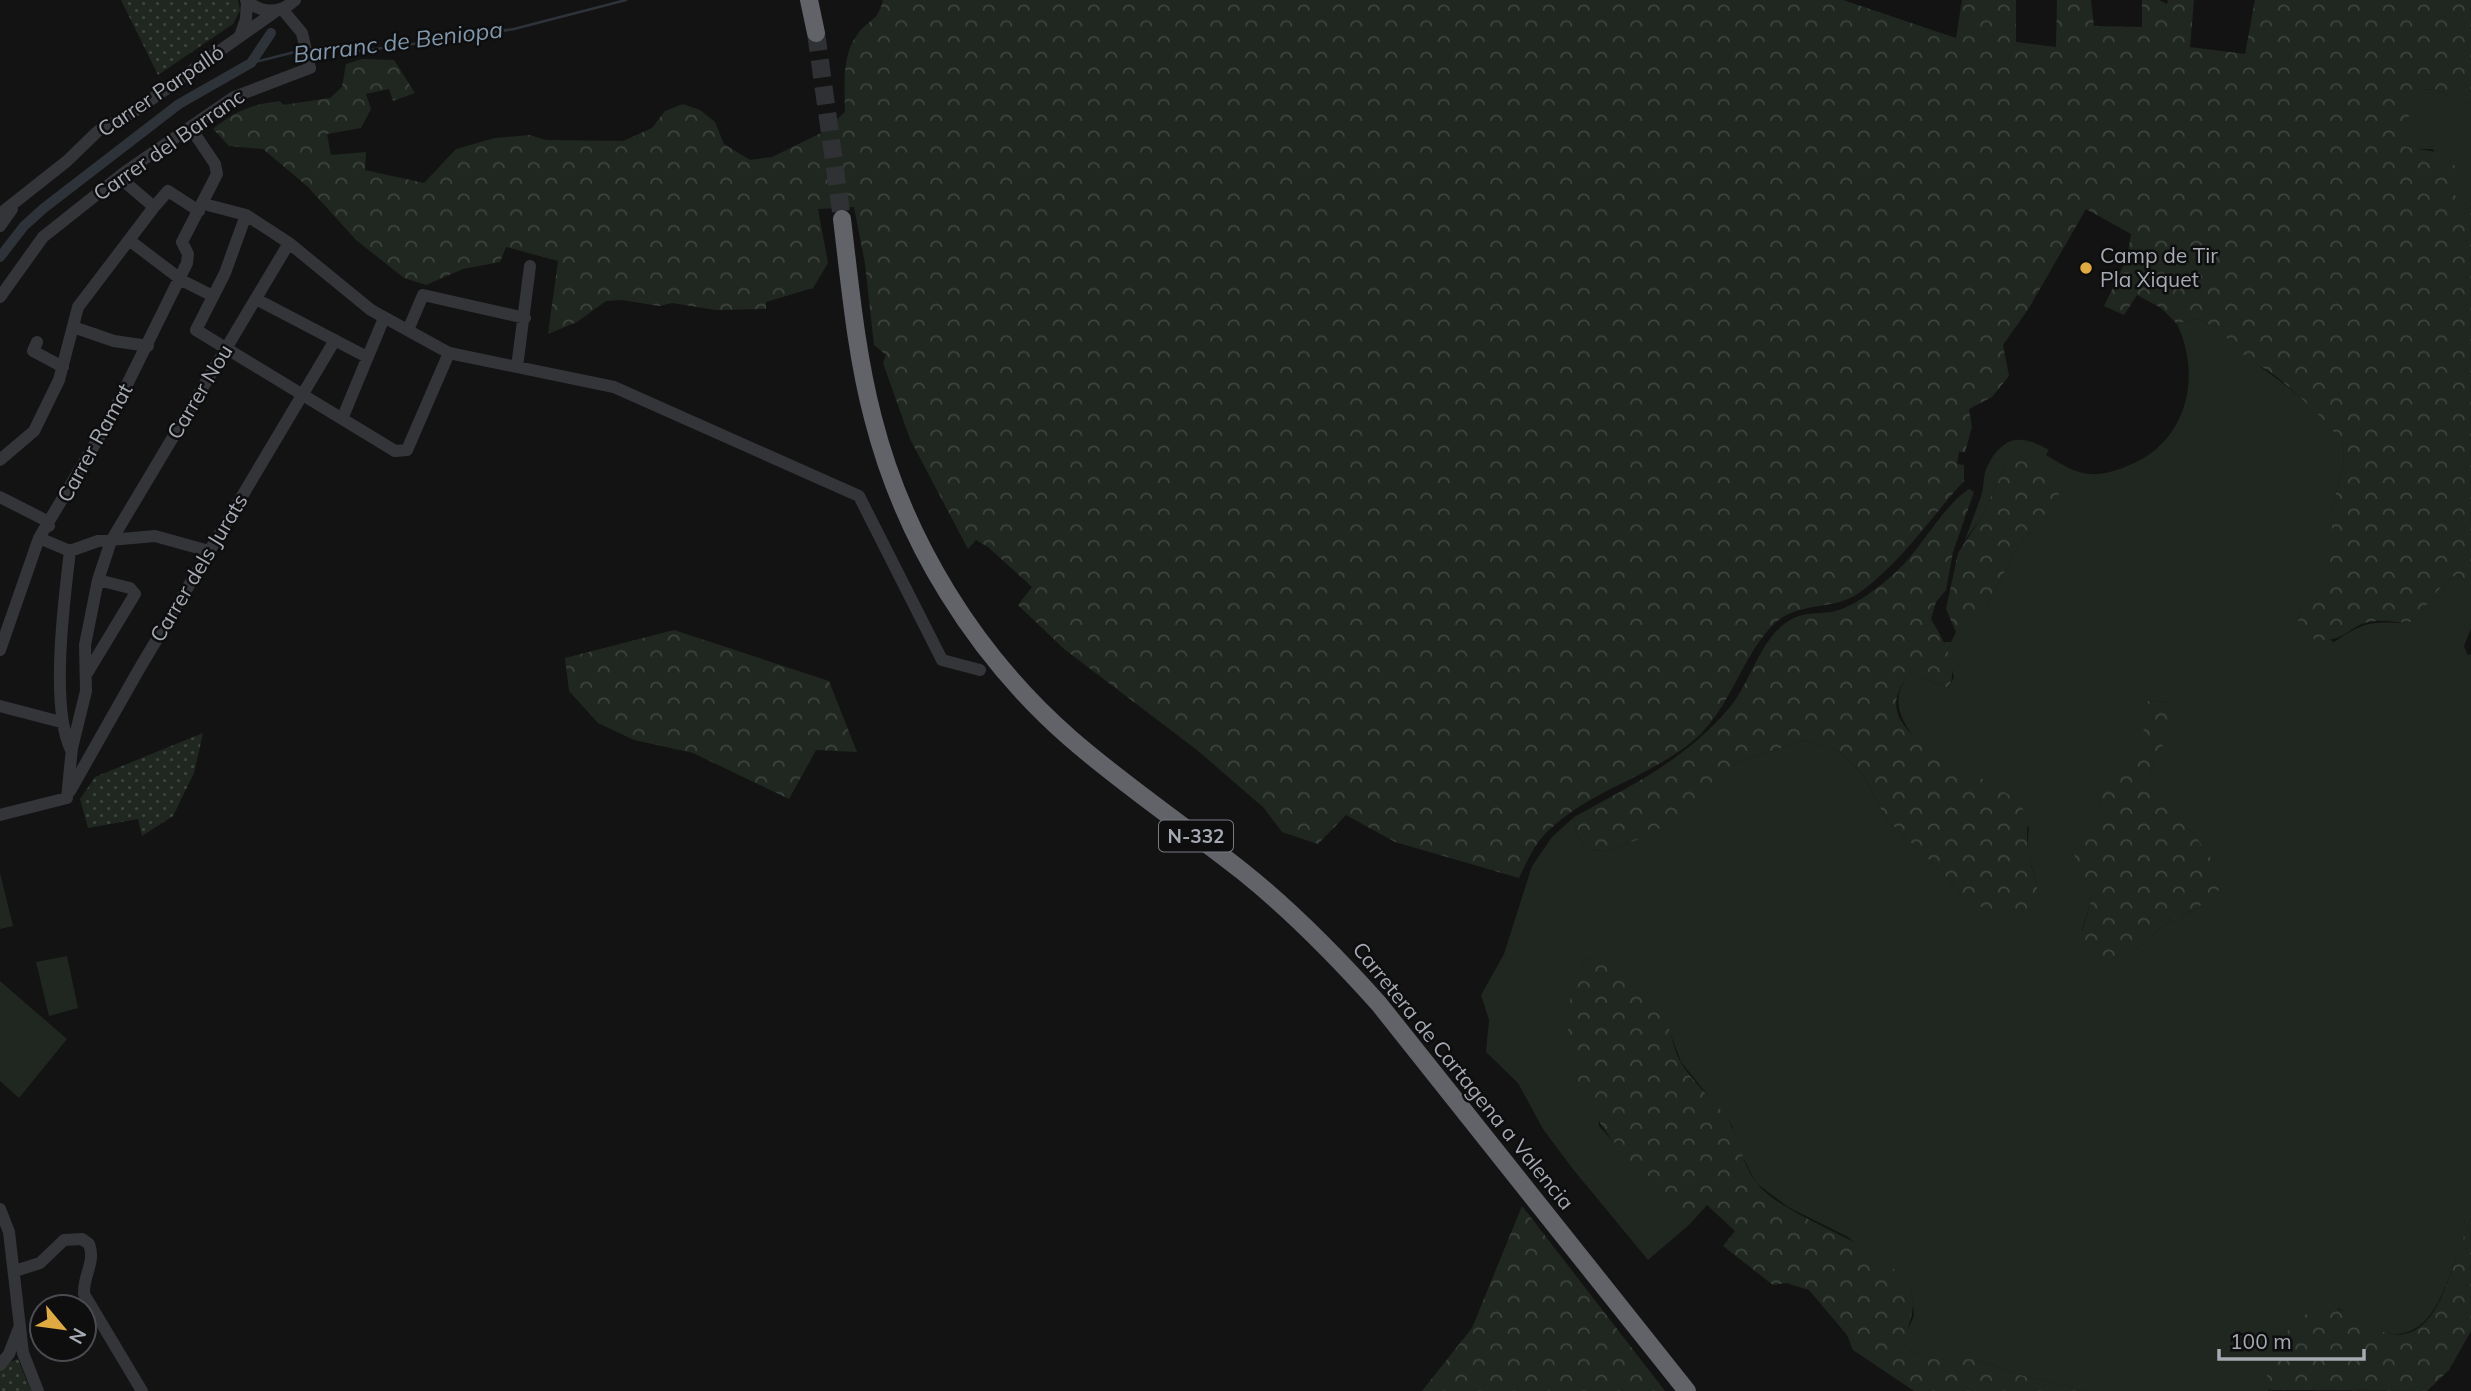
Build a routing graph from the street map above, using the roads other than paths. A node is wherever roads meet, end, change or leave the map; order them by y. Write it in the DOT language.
graph roads {
  1 [pos="247,0"];
  2 [pos="296,0"];
  3 [pos="808,0"];
  4 [pos="279,10"];
  5 [pos="816,33"];
  6 [pos="240,36"];
  7 [pos="190,127"];
  8 [pos="119,177"];
  9 [pos="18,200"];
  10 [pos="154,207"];
  11 [pos="202,208"];
  12 [pos="0,214"];
  13 [pos="246,215"];
  14 [pos="842,219"];
  15 [pos="0,226"];
  16 [pos="129,240"];
  17 [pos="289,243"];
  18 [pos="530,266"];
  19 [pos="180,275"];
  20 [pos="213,296"];
  21 [pos="0,297"];
  22 [pos="256,299"];
  23 [pos="384,318"];
  24 [pos="525,318"];
  25 [pos="72,327"];
  26 [pos="408,330"];
  27 [pos="335,340"];
  28 [pos="37,342"];
  29 [pos="148,346"];
  30 [pos="226,349"];
  31 [pos="449,354"];
  32 [pos="367,357"];
  33 [pos="63,367"];
  34 [pos="517,367"];
  35 [pos="303,395"];
  36 [pos="342,419"];
  37 [pos="0,460"];
  38 [pos="0,497"];
  39 [pos="48,526"];
  40 [pos="39,538"];
  41 [pos="111,541"];
  42 [pos="70,551"];
  43 [pos="209,551"];
  44 [pos="98,580"];
  45 [pos="0,650"];
  46 [pos="980,670"];
  47 [pos="86,675"];
  48 [pos="0,706"];
  49 [pos="61,722"];
  50 [pos="71,750"];
  51 [pos="89,757"];
  52 [pos="67,798"];
  53 [pos="0,816"];
  54 [pos="0,1209"];
  55 [pos="15,1270"];
  56 [pos="16,1354"];
  57 [pos="0,1365"];
  58 [pos="38,1391"];
  59 [pos="142,1391"];
  60 [pos="1687,1391"];
  1 -- 4 [label="street"];
  1 -- 6 [label="street, Carrer Parpalló"];
  2 -- 4 [label="street, Carrer Parpalló"];
  3 -- 5 [label="highway"];
  4 -- 6 [label="street, Carrer Parpalló"];
  4 -- 7 [label="street, Carrer del Barranc"];
  6 -- 9 [label="street, Carrer Parpalló"];
  7 -- 8 [label="street, Carrer del Barranc"];
  7 -- 11 [label="street"];
  8 -- 10 [label="street"];
  8 -- 21 [label="street, Carrer del Barranc"];
  9 -- 12 [label="street, Carrer Parpalló"];
  9 -- 15 [label="street, Carrer Parpalló"];
  10 -- 11 [label="street"];
  10 -- 16 [label="street"];
  11 -- 13 [label="street"];
  11 -- 19 [label="street, Carrer Ramat"];
  13 -- 17 [label="street"];
  13 -- 20 [label="street"];
  14 -- 60 [label="highway, Carretera de Cartagena a Valencia / N-332"];
  16 -- 19 [label="street"];
  16 -- 25 [label="street"];
  17 -- 22 [label="street, Carrer Nou"];
  17 -- 23 [label="street"];
  18 -- 24 [label="street"];
  19 -- 20 [label="street"];
  19 -- 29 [label="street, Carrer Ramat"];
  20 -- 30 [label="street"];
  22 -- 27 [label="street"];
  22 -- 30 [label="street, Carrer Nou"];
  23 -- 26 [label="street"];
  23 -- 32 [label="street"];
  24 -- 26 [label="street"];
  24 -- 34 [label="street"];
  25 -- 29 [label="street"];
  25 -- 33 [label="street"];
  26 -- 31 [label="street"];
  27 -- 32 [label="street"];
  27 -- 35 [label="street, Carrer dels Jurats"];
  28 -- 33 [label="street"];
  29 -- 39 [label="street, Carrer Ramat"];
  30 -- 35 [label="street"];
  30 -- 41 [label="street, Carrer Nou"];
  31 -- 34 [label="street"];
  31 -- 36 [label="street"];
  32 -- 36 [label="street"];
  33 -- 37 [label="street"];
  34 -- 46 [label="street"];
  35 -- 36 [label="street"];
  35 -- 43 [label="street, Carrer dels Jurats"];
  38 -- 39 [label="street"];
  39 -- 40 [label="street, Carrer Ramat"];
  40 -- 42 [label="street"];
  40 -- 45 [label="street, Carrer Ramat"];
  41 -- 42 [label="street"];
  41 -- 43 [label="street"];
  41 -- 44 [label="street, Carrer Nou"];
  42 -- 49 [label="street"];
  43 -- 51 [label="street, Carrer dels Jurats"];
  44 -- 47 [label="street, Carrer Nou"];
  44 -- 47 [label="street"];
  47 -- 50 [label="street, Carrer Nou"];
  48 -- 49 [label="street"];
  49 -- 50 [label="street"];
  50 -- 51 [label="street"];
  50 -- 52 [label="street"];
  51 -- 52 [label="street, Carrer dels Jurats"];
  52 -- 53 [label="street"];
  54 -- 55 [label="street"];
  55 -- 56 [label="street"];
  55 -- 59 [label="street"];
  56 -- 57 [label="street"];
  56 -- 58 [label="street"];
}
